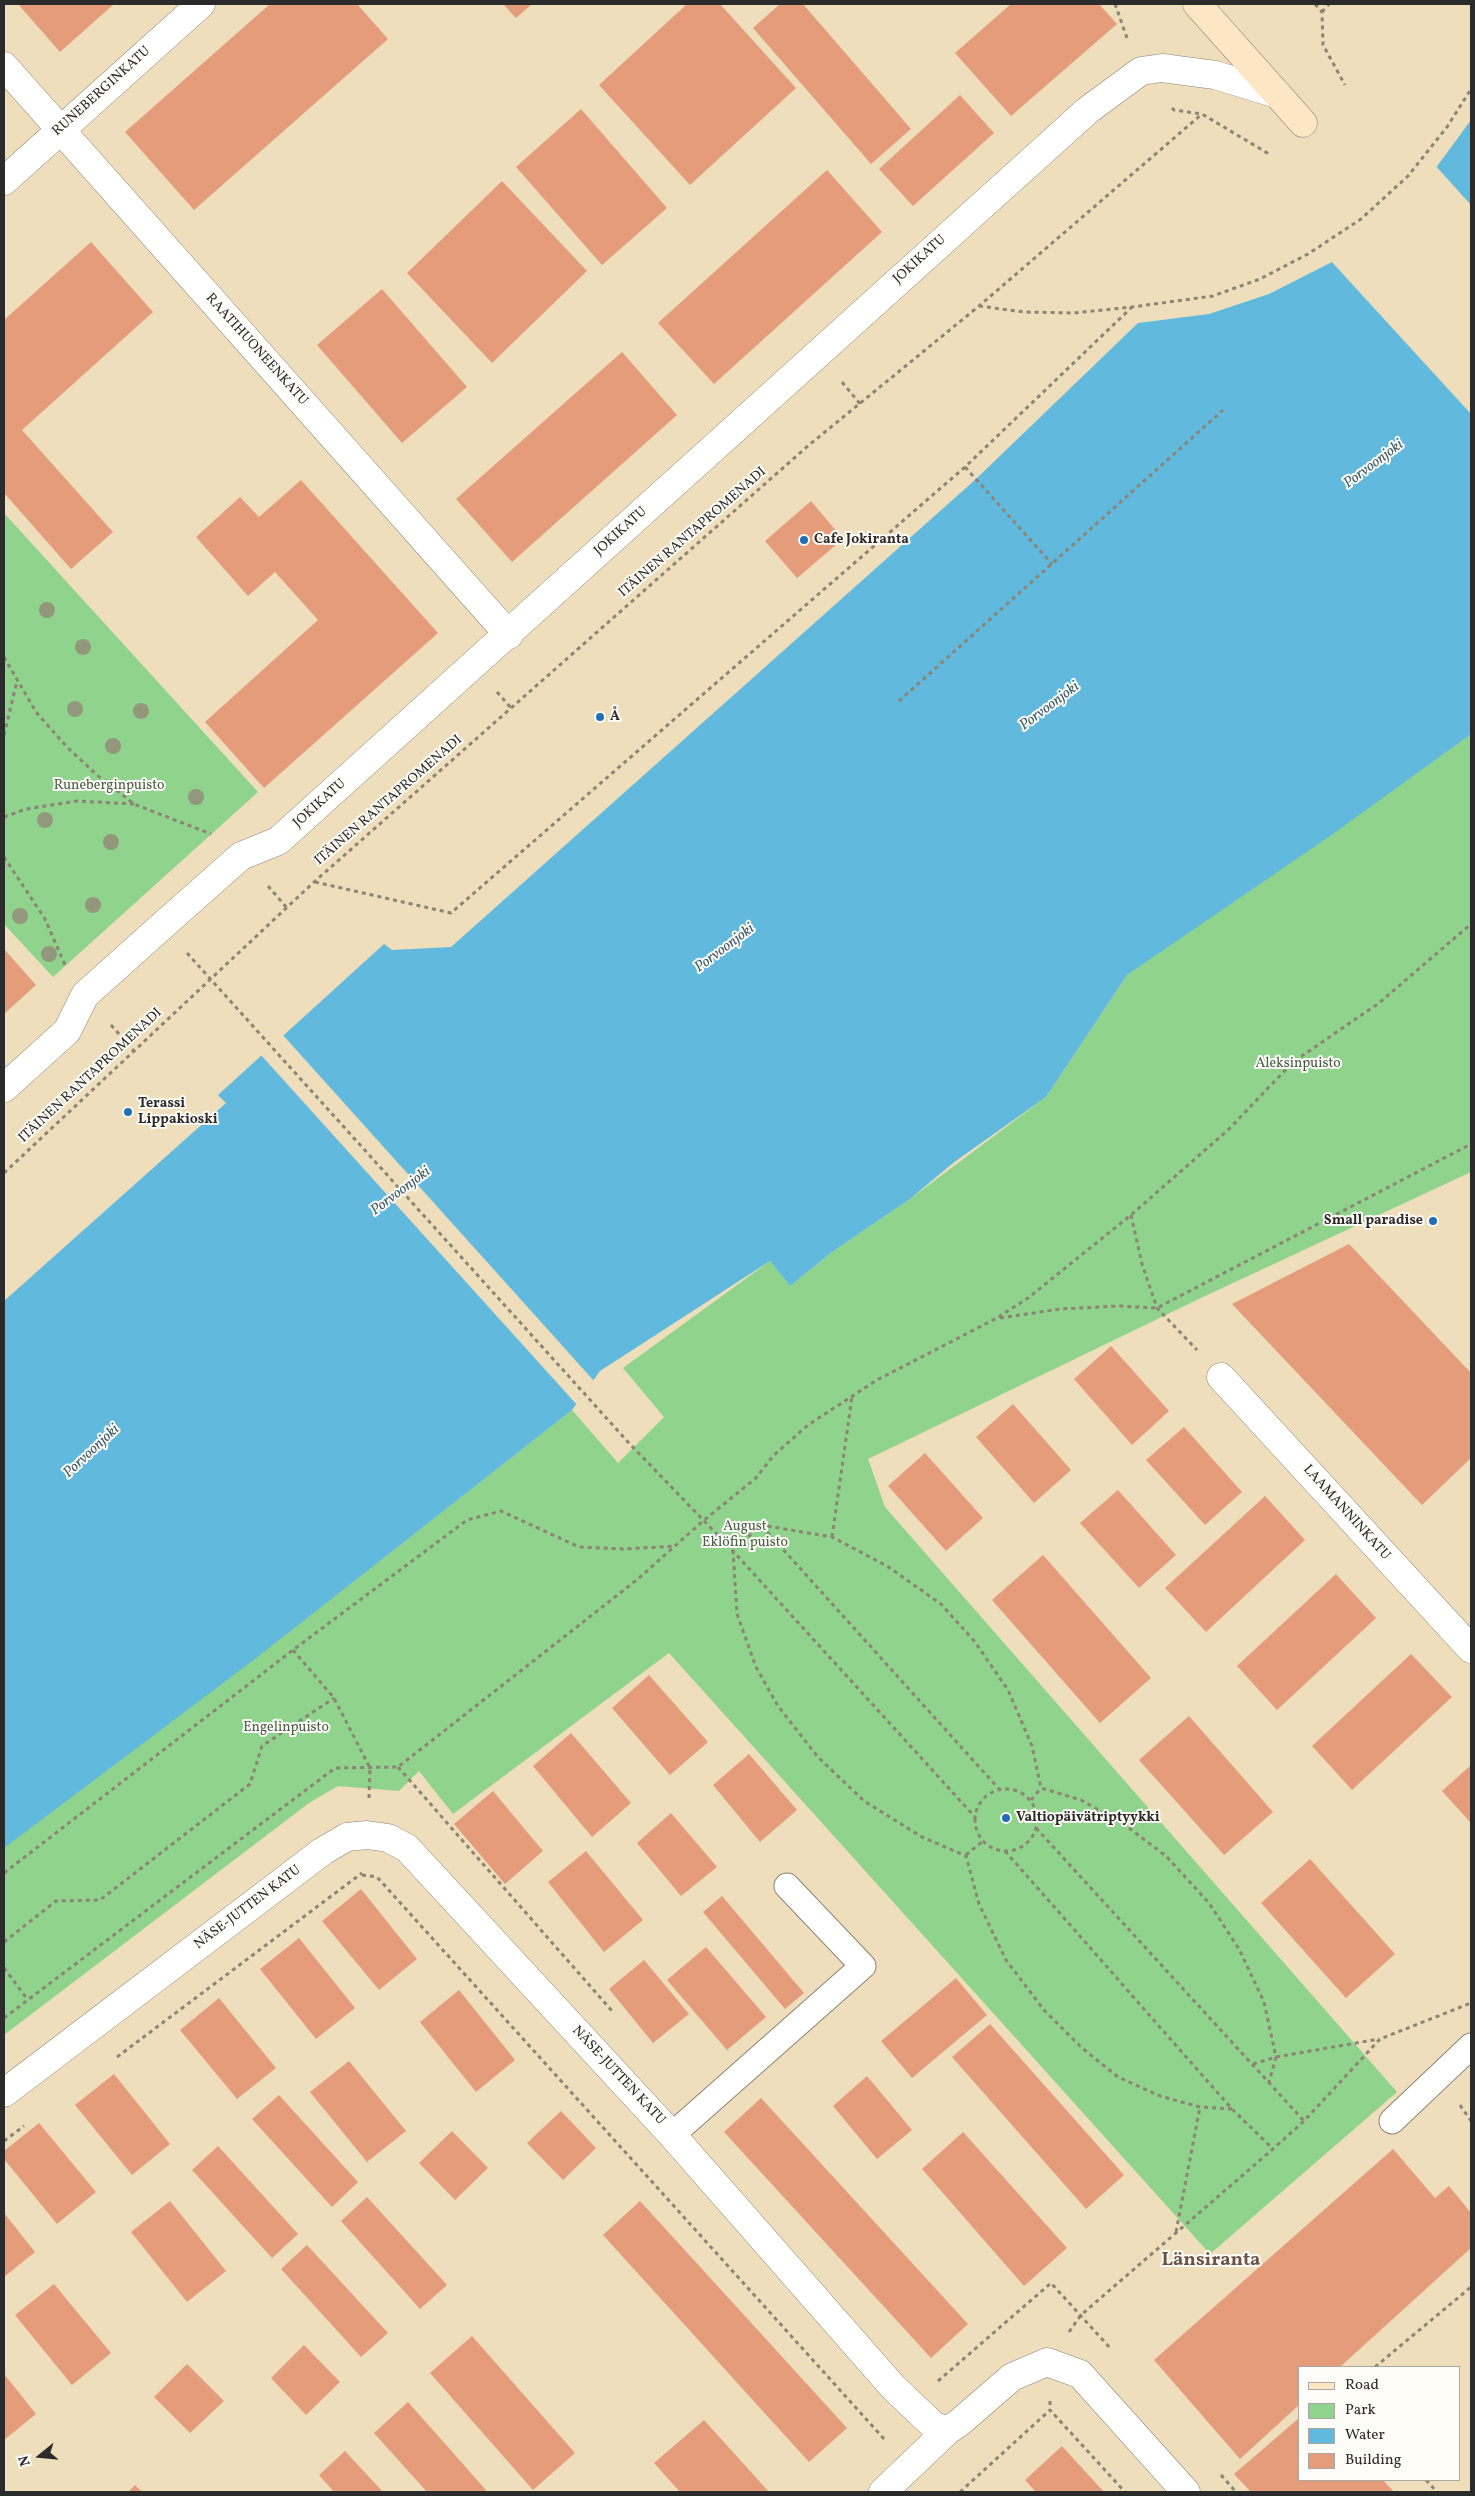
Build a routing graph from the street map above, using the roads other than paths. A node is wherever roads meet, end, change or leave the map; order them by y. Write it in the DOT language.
graph roads {
  1 [pos="201,4"];
  2 [pos="1203,6"];
  3 [pos="4,66"];
  4 [pos="1276,94"];
  5 [pos="1303,124"];
  6 [pos="60,130"];
  7 [pos="4,181"];
  8 [pos="509,634"];
  9 [pos="4,1088"];
  10 [pos="1222,1376"];
  11 [pos="1469,1643"];
  12 [pos="787,1886"];
  13 [pos="1471,2046"];
  14 [pos="4,2093"];
  15 [pos="1392,2121"];
  16 [pos="672,2135"];
  17 [pos="947,2431"];
  18 [pos="883,2492"];
  19 [pos="1186,2492"];
  1 -- 6 [label="street, RUNEBERGINKATU"];
  2 -- 4 [label="main road"];
  3 -- 6 [label="street, RAATIHUONEENKATU"];
  4 -- 5 [label="main road"];
  4 -- 8 [label="street, JOKIKATU"];
  6 -- 7 [label="street, RUNEBERGINKATU"];
  6 -- 8 [label="street, RAATIHUONEENKATU"];
  8 -- 9 [label="street, JOKIKATU"];
  10 -- 11 [label="street, LAAMANNINKATU"];
  12 -- 16 [label="lane"];
  13 -- 15 [label="lane"];
  14 -- 16 [label="street, NÄSE-JUTTEN KATU"];
  16 -- 17 [label="street, NÄSE-JUTTEN KATU"];
  17 -- 18 [label="street"];
  17 -- 19 [label="street"];
}
